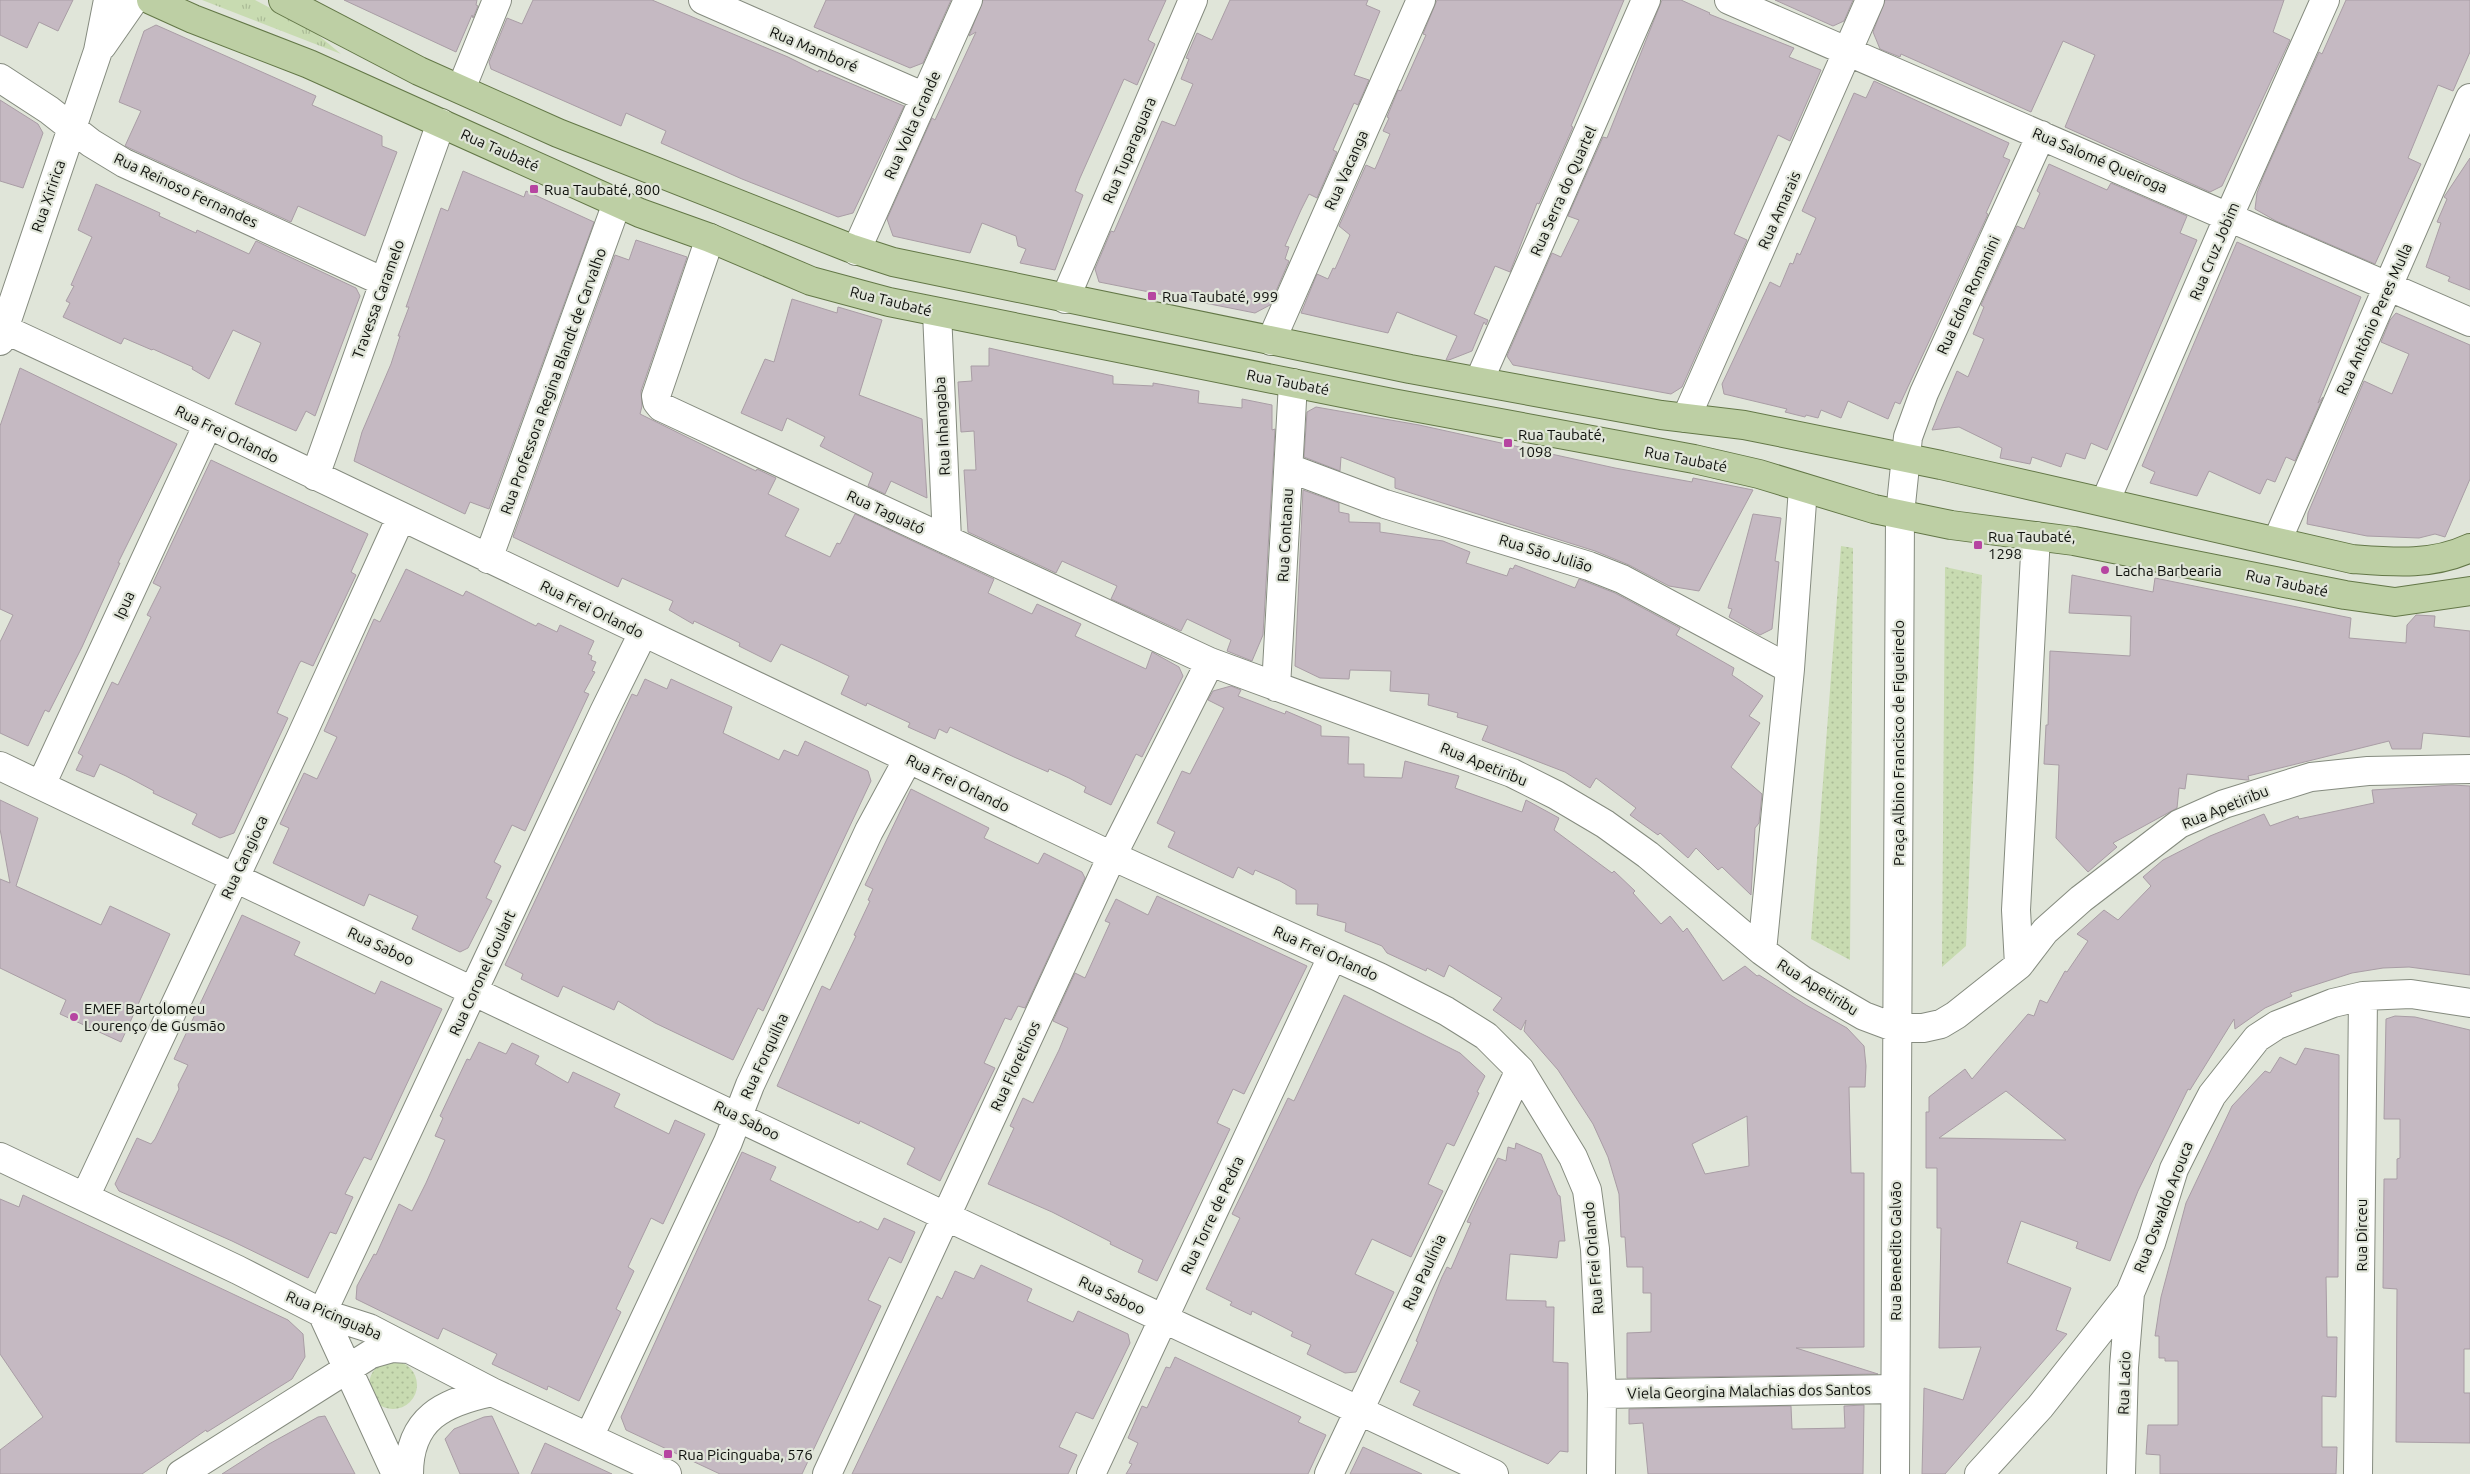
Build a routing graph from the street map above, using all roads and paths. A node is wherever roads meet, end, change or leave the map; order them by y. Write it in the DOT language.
graph roads {
  1 [pos="108,0"];
  2 [pos="134,0"];
  3 [pos="151,0"];
  4 [pos="283,0"];
  5 [pos="497,0"];
  6 [pos="703,0"];
  7 [pos="968,0"];
  8 [pos="1193,0"];
  9 [pos="1421,0"];
  10 [pos="1646,0"];
  11 [pos="1729,0"];
  12 [pos="1870,0"];
  13 [pos="2325,0"];
  14 [pos="337,28"];
  15 [pos="98,51"];
  16 [pos="1848,52"];
  17 [pos="309,64"];
  18 [pos="0,78"];
  19 [pos="461,90"];
  20 [pos="925,97"];
  21 [pos="2470,98"];
  22 [pos="441,123"];
  23 [pos="73,128"];
  24 [pos="2041,135"];
  25 [pos="617,203"];
  26 [pos="2228,216"];
  27 [pos="710,238"];
  28 [pos="856,251"];
  29 [pos="384,282"];
  30 [pos="2388,286"];
  31 [pos="1065,299"];
  32 [pos="937,312"];
  33 [pos="2470,322"];
  34 [pos="2,335"];
  35 [pos="1271,341"];
  36 [pos="1479,381"];
  37 [pos="1293,383"];
  38 [pos="1686,418"];
  39 [pos="208,424"];
  40 [pos="1906,458"];
  41 [pos="1289,468"];
  42 [pos="315,476"];
  43 [pos="1803,488"];
  44 [pos="2105,502"];
  45 [pos="1900,514"];
  46 [pos="401,517"];
  47 [pos="2036,536"];
  48 [pos="947,540"];
  49 [pos="2277,541"];
  50 [pos="2470,548"];
  51 [pos="488,559"];
  52 [pos="2470,591"];
  53 [pos="643,633"];
  54 [pos="1210,662"];
  55 [pos="1790,669"];
  56 [pos="1276,688"];
  57 [pos="908,758"];
  58 [pos="0,766"];
  59 [pos="2470,769"];
  60 [pos="41,785"];
  61 [pos="1112,856"];
  62 [pos="235,877"];
  63 [pos="1762,951"];
  64 [pos="1332,956"];
  65 [pos="2019,964"];
  66 [pos="474,990"];
  67 [pos="2363,996"];
  68 [pos="2470,1003"];
  69 [pos="1896,1028"];
  70 [pos="1520,1070"];
  71 [pos="737,1116"];
  72 [pos="0,1157"];
  73 [pos="85,1197"];
  74 [pos="945,1216"];
  75 [pos="2130,1293"];
  76 [pos="322,1313"];
  77 [pos="1164,1319"];
  78 [pos="409,1349"];
  79 [pos="348,1371"];
  80 [pos="1895,1389"];
  81 [pos="492,1392"];
  82 [pos="1602,1394"];
  83 [pos="1359,1411"];
  84 [pos="589,1437"];
  85 [pos="181,1474"];
  86 [pos="396,1474"];
  87 [pos="409,1474"];
  88 [pos="667,1474"];
  89 [pos="827,1474"];
  90 [pos="1090,1474"];
  91 [pos="1329,1474"];
  92 [pos="1494,1474"];
  93 [pos="1601,1474"];
  94 [pos="1895,1474"];
  95 [pos="1979,1474"];
  96 [pos="2121,1474"];
  97 [pos="2358,1474"];
  1 -- 15 [label="street, Rua Xiririca"];
  2 -- 15 [label="street, Rua Xiririca"];
  3 -- 17 [label="main road, Rua Taubaté"];
  4 -- 14 [label="main road"];
  5 -- 19 [label="street"];
  6 -- 20 [label="street, Rua Mamboré"];
  7 -- 20 [label="street, Rua Volta Grande"];
  8 -- 31 [label="street, Rua Tuparaguara"];
  9 -- 35 [label="street, Rua Vacanga"];
  10 -- 36 [label="street, Rua Serra do Quartel"];
  11 -- 16 [label="street, Rua Salomé Queiroga"];
  12 -- 16 [label="street, Rua Amarais"];
  13 -- 26 [label="street, Rua Cruz Jobim"];
  14 -- 17 [label="main road"];
  14 -- 19 [label="main road"];
  15 -- 23 [label="street, Rua Xiririca"];
  16 -- 24 [label="street, Rua Salomé Queiroga"];
  16 -- 38 [label="street, Rua Amarais"];
  17 -- 22 [label="main road, Rua Taubaté"];
  18 -- 23 [label="street, Rua Reinoso Fernandes"];
  19 -- 28 [label="main road"];
  20 -- 28 [label="street, Rua Volta Grande"];
  21 -- 30 [label="street, Rua Antônio Peres Mulla"];
  22 -- 25 [label="main road, Rua Taubaté"];
  22 -- 29 [label="street, Travessa Caramelo"];
  23 -- 29 [label="street, Rua Reinoso Fernandes"];
  23 -- 34 [label="street, Rua Xiririca"];
  24 -- 26 [label="street, Rua Salomé Queiroga"];
  24 -- 40 [label="street, Rua Edna Romanini"];
  25 -- 27 [label="main road, Rua Taubaté"];
  25 -- 51 [label="street, Rua Professora Regina Blandt de Carvalho"];
  26 -- 30 [label="street, Rua Salomé Queiroga"];
  26 -- 44 [label="street, Rua Cruz Jobim"];
  27 -- 32 [label="main road, Rua Taubaté"];
  27 -- 48 [label="street, Rua Taguató"];
  28 -- 31 [label="main road"];
  29 -- 42 [label="street, Travessa Caramelo"];
  30 -- 33 [label="street, Rua Salomé Queiroga"];
  30 -- 49 [label="street, Rua Antônio Peres Mulla"];
  31 -- 35 [label="main road"];
  32 -- 37 [label="main road, Rua Taubaté"];
  32 -- 48 [label="street, Rua Inhangaba"];
  34 -- 39 [label="street, Rua Frei Orlando"];
  35 -- 36 [label="main road"];
  36 -- 38 [label="main road"];
  37 -- 41 [label="street, Rua Contanau"];
  37 -- 43 [label="main road, Rua Taubaté"];
  38 -- 40 [label="main road"];
  39 -- 42 [label="street, Rua Frei Orlando"];
  39 -- 60 [label="street, Ipua"];
  40 -- 44 [label="main road"];
  40 -- 45 [label="street, Praça Albino Francisco de Figueiredo"];
  41 -- 55 [label="street, Rua São Julião"];
  41 -- 56 [label="street, Rua Contanau"];
  42 -- 46 [label="street, Rua Frei Orlando"];
  43 -- 45 [label="main road, Rua Taubaté"];
  43 -- 55 [label="street"];
  44 -- 49 [label="main road"];
  45 -- 47 [label="main road, Rua Taubaté"];
  45 -- 69 [label="street, Praça Albino Francisco de Figueiredo"];
  46 -- 51 [label="street, Rua Frei Orlando"];
  46 -- 62 [label="street, Rua Cangioca"];
  47 -- 52 [label="main road, Rua Taubaté"];
  47 -- 65 [label="street"];
  48 -- 54 [label="street, Rua Taguató"];
  49 -- 50 [label="main road"];
  51 -- 53 [label="street, Rua Frei Orlando"];
  53 -- 57 [label="street, Rua Frei Orlando"];
  53 -- 66 [label="street, Rua Coronel Goulart"];
  54 -- 56 [label="street, Rua Taguató"];
  54 -- 61 [label="street, Rua Floretinos"];
  55 -- 63 [label="street"];
  56 -- 63 [label="street, Rua Apetiribu"];
  57 -- 61 [label="street, Rua Frei Orlando"];
  57 -- 71 [label="street, Rua Forquilha"];
  58 -- 60 [label="street, Rua Saboo"];
  59 -- 65 [label="street, Rua Apetiribu"];
  60 -- 62 [label="street, Rua Saboo"];
  61 -- 64 [label="street, Rua Frei Orlando"];
  61 -- 74 [label="street, Rua Floretinos"];
  62 -- 66 [label="street, Rua Saboo"];
  62 -- 73 [label="street, Rua Cangioca"];
  63 -- 69 [label="street, Rua Apetiribu"];
  64 -- 70 [label="street, Rua Frei Orlando"];
  64 -- 77 [label="street, Rua Torre de Pedra"];
  65 -- 69 [label="street, Rua Apetiribu"];
  66 -- 71 [label="street, Rua Saboo"];
  66 -- 76 [label="street, Rua Coronel Goulart"];
  67 -- 68 [label="street, Rua Oswaldo Arouca"];
  67 -- 75 [label="street, Rua Oswaldo Arouca"];
  67 -- 97 [label="street, Rua Dirceu"];
  69 -- 80 [label="street, Rua Benedito Galvão"];
  70 -- 82 [label="street, Rua Frei Orlando"];
  70 -- 83 [label="street, Rua Paulínia"];
  71 -- 74 [label="street, Rua Saboo"];
  71 -- 84 [label="street, Rua Forquilha"];
  72 -- 73 [label="street, Rua Picinguaba"];
  73 -- 76 [label="street, Rua Picinguaba"];
  74 -- 77 [label="street, Rua Saboo"];
  74 -- 89 [label="street, Rua Floretinos"];
  75 -- 95 [label="street, Rua Oswaldo Arouca"];
  75 -- 96 [label="street, Rua Lacio"];
  76 -- 78 [label="street, Rua Picinguaba"];
  76 -- 79 [label="street"];
  77 -- 83 [label="street, Rua Saboo"];
  77 -- 90 [label="street, Rua Torre de Pedra"];
  78 -- 79 [label="street"];
  78 -- 81 [label="street, Rua Picinguaba"];
  79 -- 85 [label="street"];
  79 -- 86 [label="street"];
  80 -- 82 [label="street, Viela Georgina Malachias dos Santos"];
  80 -- 94 [label="street, Rua Benedito Galvão"];
  81 -- 84 [label="street, Rua Picinguaba"];
  81 -- 87 [label="street"];
  82 -- 93 [label="street, Rua Frei Orlando"];
  83 -- 91 [label="street, Rua Paulínia"];
  83 -- 92 [label="street, Rua Saboo"];
  84 -- 88 [label="street, Rua Picinguaba"];
}
